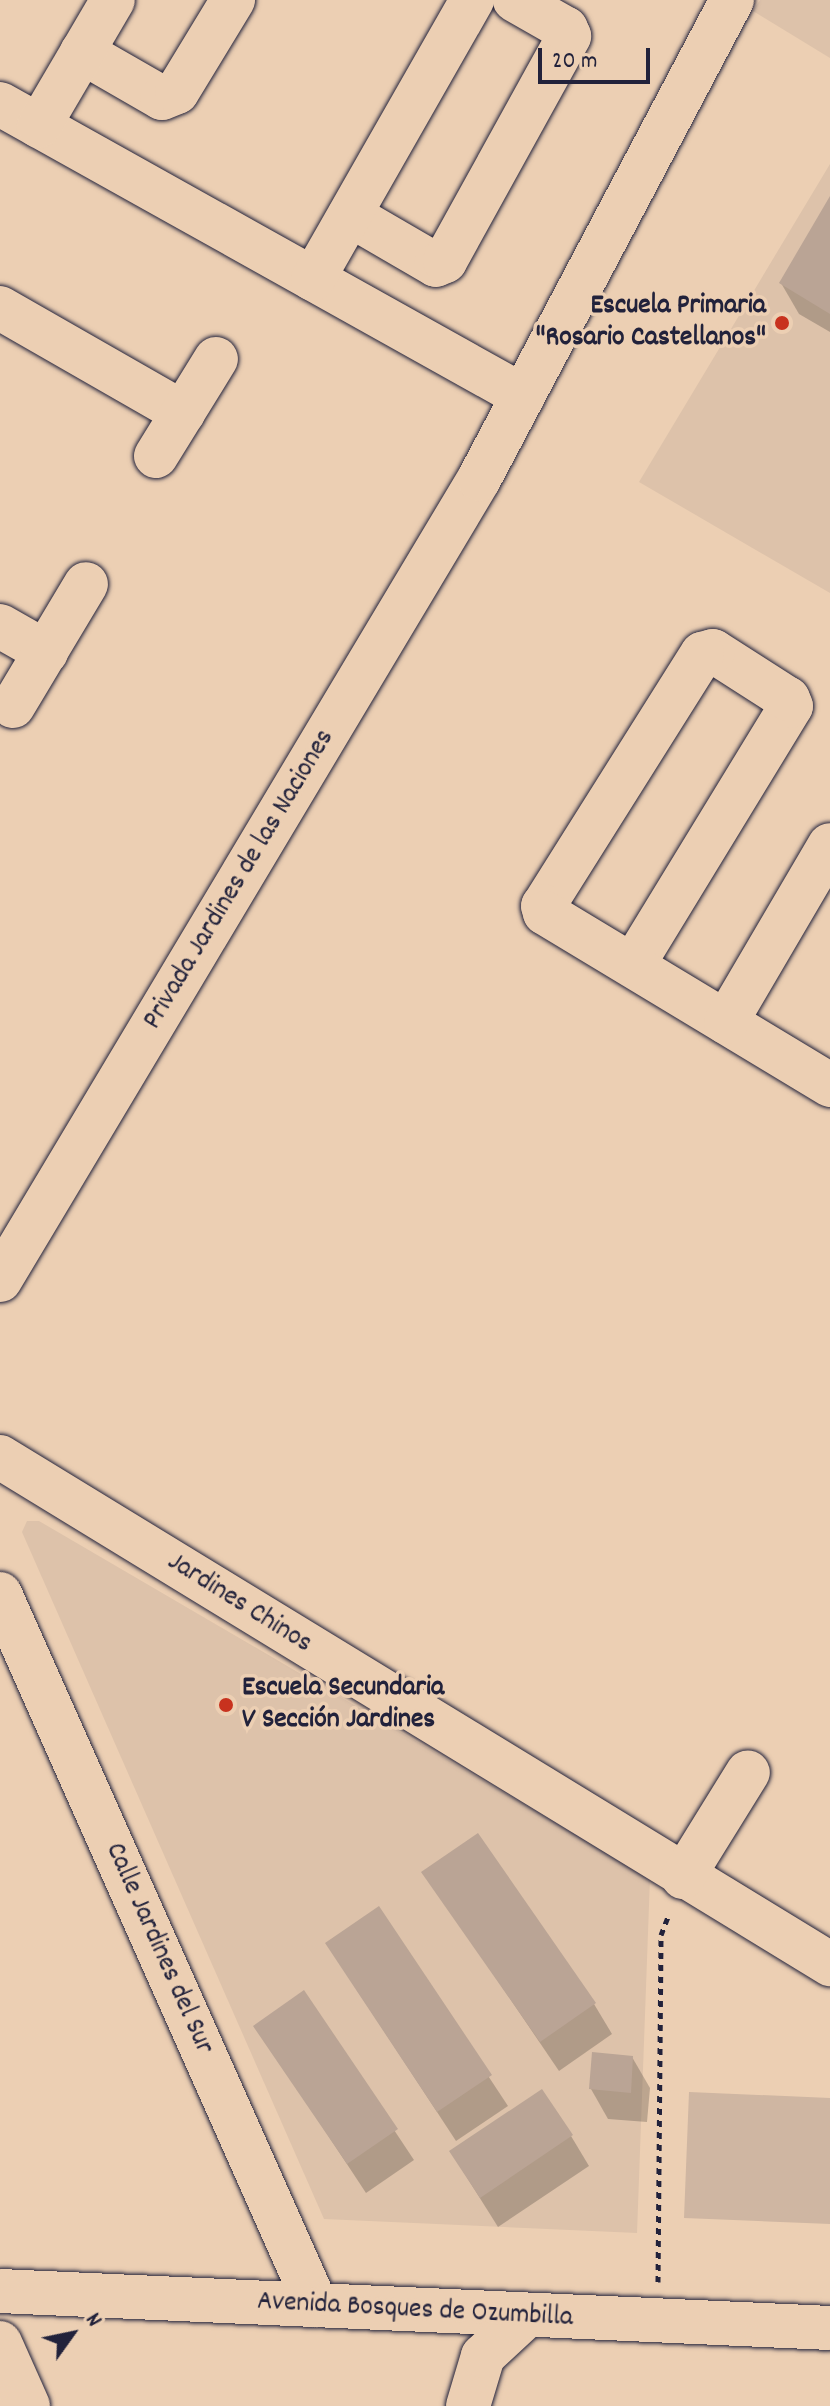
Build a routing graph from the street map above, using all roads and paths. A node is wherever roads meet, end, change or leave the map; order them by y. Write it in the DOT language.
graph roads {
  1 [pos="113,0"];
  2 [pos="233,0"];
  3 [pos="472,0"];
  4 [pos="515,0"];
  5 [pos="732,0"];
  6 [pos="82,52"];
  7 [pos="0,104"];
  8 [pos="39,126"];
  9 [pos="350,215"];
  10 [pos="313,279"];
  11 [pos="0,308"];
  12 [pos="216,359"];
  13 [pos="523,396"];
  14 [pos="183,413"];
  15 [pos="156,456"];
  16 [pos="86,584"];
  17 [pos="0,626"];
  18 [pos="46,652"];
  19 [pos="13,706"];
  20 [pos="826,859"];
  21 [pos="633,965"];
  22 [pos="726,1022"];
  23 [pos="830,1085"];
  24 [pos="0,1280"];
  25 [pos="0,1457"];
  26 [pos="0,1594"];
  27 [pos="748,1772"];
  28 [pos="683,1877"];
  29 [pos="830,1964"];
  30 [pos="0,2291"];
  31 [pos="316,2305"];
  32 [pos="525,2317"];
  33 [pos="657,2323"];
  34 [pos="830,2328"];
  35 [pos="0,2343"];
  36 [pos="0,2400"];
  37 [pos="2,2406"];
  38 [pos="28,2406"];
  39 [pos="468,2406"];
  1 -- 6 [label="street"];
  2 -- 6 [label="street"];
  3 -- 9 [label="street"];
  4 -- 9 [label="street"];
  5 -- 13 [label="street, Privada Jardines de las Naciones"];
  6 -- 8 [label="street"];
  7 -- 8 [label="street"];
  8 -- 10 [label="street"];
  9 -- 10 [label="street"];
  10 -- 13 [label="street"];
  11 -- 14 [label="street"];
  12 -- 14 [label="street"];
  13 -- 24 [label="street, Privada Jardines de las Naciones"];
  14 -- 15 [label="street"];
  16 -- 18 [label="street"];
  17 -- 18 [label="street"];
  18 -- 19 [label="street"];
  20 -- 22 [label="street"];
  21 -- 21 [label="street"];
  21 -- 22 [label="street"];
  22 -- 23 [label="street"];
  25 -- 28 [label="street, Jardines Chinos"];
  26 -- 31 [label="street, Calle Jardines del Sur"];
  27 -- 28 [label="street"];
  28 -- 29 [label="street, Jardines Chinos"];
  28 -- 33 [label="path"];
  30 -- 31 [label="street, Avenida Bosques de Ozumbilla"];
  31 -- 32 [label="street, Avenida Bosques de Ozumbilla"];
  32 -- 33 [label="street, Avenida Bosques de Ozumbilla"];
  32 -- 39 [label="street"];
  33 -- 34 [label="street, Avenida Bosques de Ozumbilla"];
  35 -- 38 [label="street"];
  36 -- 37 [label="street"];
}
